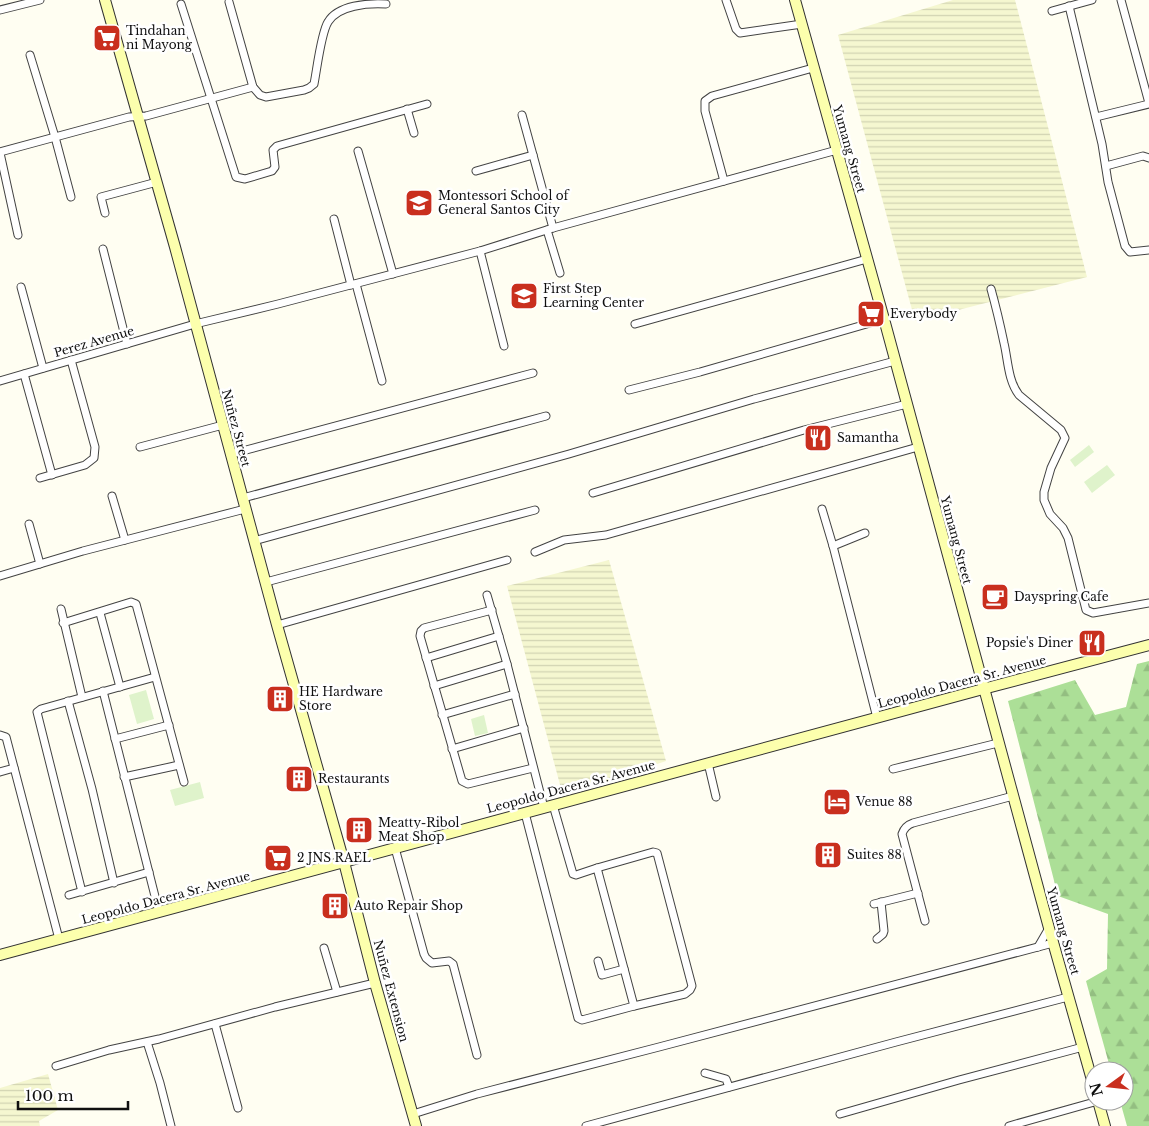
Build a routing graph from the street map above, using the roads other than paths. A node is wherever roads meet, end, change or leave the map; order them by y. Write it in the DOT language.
graph roads {
  1 [pos="40,0"];
  2 [pos="106,0"];
  3 [pos="726,0"];
  4 [pos="795,0"];
  5 [pos="1121,0"];
  6 [pos="1089,1"];
  7 [pos="229,2"];
  8 [pos="182,4"];
  9 [pos="386,4"];
  10 [pos="1069,6"];
  11 [pos="0,10"];
  12 [pos="1052,11"];
  13 [pos="802,24"];
  14 [pos="30,55"];
  15 [pos="813,68"];
  16 [pos="253,87"];
  17 [pos="212,98"];
  18 [pos="427,104"];
  19 [pos="1149,104"];
  20 [pos="407,109"];
  21 [pos="522,115"];
  22 [pos="137,116"];
  23 [pos="1096,117"];
  24 [pos="414,133"];
  25 [pos="55,137"];
  26 [pos="837,150"];
  27 [pos="358,151"];
  28 [pos="0,153"];
  29 [pos="533,155"];
  30 [pos="1149,158"];
  31 [pos="1106,166"];
  32 [pos="476,171"];
  33 [pos="724,181"];
  34 [pos="157,182"];
  35 [pos="71,197"];
  36 [pos="105,213"];
  37 [pos="334,219"];
  38 [pos="550,229"];
  39 [pos="18,235"];
  40 [pos="102,249"];
  41 [pos="1149,250"];
  42 [pos="480,251"];
  43 [pos="867,259"];
  44 [pos="560,273"];
  45 [pos="393,274"];
  46 [pos="353,284"];
  47 [pos="21,287"];
  48 [pos="991,289"];
  49 [pos="884,319"];
  50 [pos="195,324"];
  51 [pos="635,324"];
  52 [pos="127,344"];
  53 [pos="504,346"];
  54 [pos="71,360"];
  55 [pos="895,361"];
  56 [pos="43,368"];
  57 [pos="533,373"];
  58 [pos="24,374"];
  59 [pos="0,381"];
  60 [pos="382,381"];
  61 [pos="629,390"];
  62 [pos="906,404"];
  63 [pos="546,416"];
  64 [pos="223,425"];
  65 [pos="140,446"];
  66 [pos="918,447"];
  67 [pos="231,454"];
  68 [pos="52,475"];
  69 [pos="40,478"];
  70 [pos="594,493"];
  71 [pos="112,496"];
  72 [pos="242,498"];
  73 [pos="246,509"];
  74 [pos="822,509"];
  75 [pos="535,510"];
  76 [pos="29,524"];
  77 [pos="865,533"];
  78 [pos="126,540"];
  79 [pos="254,541"];
  80 [pos="833,546"];
  81 [pos="535,552"];
  82 [pos="507,560"];
  83 [pos="40,564"];
  84 [pos="0,576"];
  85 [pos="266,582"];
  86 [pos="487,595"];
  87 [pos="1149,603"];
  88 [pos="60,609"];
  89 [pos="492,610"];
  90 [pos="100,613"];
  91 [pos="63,623"];
  92 [pos="277,625"];
  93 [pos="499,636"];
  94 [pos="1149,645"];
  95 [pos="426,658"];
  96 [pos="507,664"];
  97 [pos="155,677"];
  98 [pos="434,686"];
  99 [pos="120,687"];
  100 [pos="984,688"];
  101 [pos="103,692"];
  102 [pos="515,694"];
  103 [pos="82,697"];
  104 [pos="68,701"];
  105 [pos="442,715"];
  106 [pos="877,718"];
  107 [pos="169,725"];
  108 [pos="524,728"];
  109 [pos="0,735"];
  110 [pos="115,739"];
  111 [pos="998,743"];
  112 [pos="452,749"];
  113 [pos="708,763"];
  114 [pos="179,765"];
  115 [pos="14,768"];
  116 [pos="533,768"];
  117 [pos="893,769"];
  118 [pos="0,772"];
  119 [pos="124,777"];
  120 [pos="184,782"];
  121 [pos="1013,796"];
  122 [pos="716,797"];
  123 [pos="548,807"];
  124 [pos="525,813"];
  125 [pos="395,848"];
  126 [pos="344,862"];
  127 [pos="597,868"];
  128 [pos="149,872"];
  129 [pos="114,883"];
  130 [pos="82,892"];
  131 [pos="918,893"];
  132 [pos="69,895"];
  133 [pos="159,912"];
  134 [pos="925,921"];
  135 [pos="1049,928"];
  136 [pos="877,939"];
  137 [pos="59,940"];
  138 [pos="1053,943"];
  139 [pos="1038,946"];
  140 [pos="324,948"];
  141 [pos="0,956"];
  142 [pos="598,960"];
  143 [pos="624,969"];
  144 [pos="375,983"];
  145 [pos="337,992"];
  146 [pos="1068,997"];
  147 [pos="634,1006"];
  148 [pos="215,1024"];
  149 [pos="147,1042"];
  150 [pos="1083,1048"];
  151 [pos="477,1055"];
  152 [pos="1087,1061"];
  153 [pos="56,1066"];
  154 [pos="705,1073"];
  155 [pos="730,1087"];
  156 [pos="1084,1105"];
  157 [pos="238,1108"];
  158 [pos="1100,1111"];
  159 [pos="412,1114"];
  160 [pos="840,1114"];
  161 [pos="1039,1118"];
  162 [pos="171,1126"];
  163 [pos="416,1126"];
  164 [pos="586,1126"];
  165 [pos="1009,1126"];
  166 [pos="1041,1126"];
  167 [pos="1104,1126"];
  1 -- 11 [label="street"];
  2 -- 22 [label="main road, Nuñez Street"];
  3 -- 13 [label="street"];
  4 -- 13 [label="main road, Yumang Street"];
  5 -- 19 [label="street"];
  6 -- 10 [label="street"];
  7 -- 16 [label="street"];
  8 -- 17 [label="street"];
  9 -- 16 [label="street"];
  10 -- 12 [label="street"];
  10 -- 23 [label="street"];
  13 -- 15 [label="main road, Yumang Street"];
  14 -- 25 [label="street"];
  15 -- 26 [label="main road, Yumang Street"];
  15 -- 33 [label="street"];
  16 -- 17 [label="street"];
  17 -- 20 [label="street"];
  17 -- 22 [label="street"];
  18 -- 20 [label="street"];
  19 -- 23 [label="street"];
  20 -- 24 [label="street"];
  21 -- 29 [label="street"];
  22 -- 25 [label="street"];
  22 -- 34 [label="main road, Nuñez Street"];
  23 -- 31 [label="street"];
  25 -- 28 [label="street"];
  25 -- 35 [label="street"];
  26 -- 33 [label="street, Perez Avenue"];
  26 -- 43 [label="main road, Yumang Street"];
  27 -- 45 [label="street"];
  28 -- 39 [label="street"];
  29 -- 32 [label="street"];
  29 -- 38 [label="street"];
  30 -- 31 [label="street"];
  31 -- 41 [label="street"];
  33 -- 38 [label="street, Perez Avenue"];
  34 -- 36 [label="street"];
  34 -- 50 [label="main road, Nuñez Street"];
  37 -- 46 [label="street"];
  38 -- 42 [label="street, Perez Avenue"];
  38 -- 44 [label="street"];
  40 -- 52 [label="street"];
  42 -- 45 [label="street, Perez Avenue"];
  42 -- 53 [label="street"];
  43 -- 49 [label="main road, Yumang Street"];
  43 -- 51 [label="street"];
  45 -- 46 [label="street, Perez Avenue"];
  46 -- 50 [label="street, Perez Avenue"];
  46 -- 60 [label="street"];
  47 -- 56 [label="street"];
  48 -- 87 [label="street"];
  49 -- 55 [label="main road, Yumang Street"];
  49 -- 61 [label="street"];
  50 -- 52 [label="street, Perez Avenue"];
  50 -- 64 [label="main road, Nuñez Street"];
  52 -- 54 [label="street, Perez Avenue"];
  54 -- 56 [label="street, Perez Avenue"];
  54 -- 68 [label="street"];
  55 -- 62 [label="main road, Yumang Street"];
  55 -- 79 [label="street"];
  56 -- 58 [label="street, Perez Avenue"];
  57 -- 67 [label="street"];
  58 -- 59 [label="street, Perez Avenue"];
  58 -- 68 [label="street"];
  62 -- 66 [label="main road, Yumang Street"];
  62 -- 70 [label="street"];
  63 -- 72 [label="street"];
  64 -- 65 [label="street"];
  64 -- 67 [label="main road, Nuñez Street"];
  66 -- 81 [label="street"];
  66 -- 100 [label="main road, Yumang Street"];
  67 -- 72 [label="main road, Nuñez Street"];
  68 -- 69 [label="street"];
  71 -- 78 [label="street"];
  72 -- 73 [label="main road, Nuñez Street"];
  73 -- 78 [label="street"];
  73 -- 79 [label="main road, Nuñez Street"];
  74 -- 80 [label="street"];
  75 -- 85 [label="street"];
  76 -- 83 [label="street"];
  77 -- 80 [label="street"];
  78 -- 83 [label="street"];
  79 -- 85 [label="main road, Nuñez Street"];
  80 -- 106 [label="street"];
  82 -- 92 [label="street"];
  83 -- 84 [label="street"];
  85 -- 92 [label="main road, Nuñez Street"];
  86 -- 89 [label="street"];
  88 -- 91 [label="street"];
  89 -- 93 [label="street"];
  89 -- 95 [label="street"];
  90 -- 91 [label="street"];
  90 -- 97 [label="street"];
  90 -- 99 [label="street"];
  91 -- 103 [label="street"];
  92 -- 126 [label="main road, Nuñez Street"];
  93 -- 95 [label="street"];
  93 -- 96 [label="street"];
  94 -- 100 [label="main road, Leopoldo Dacera Sr. Avenue"];
  95 -- 98 [label="street"];
  96 -- 98 [label="street"];
  96 -- 102 [label="street"];
  97 -- 99 [label="street"];
  97 -- 107 [label="street"];
  98 -- 105 [label="street"];
  99 -- 101 [label="street"];
  100 -- 106 [label="main road, Leopoldo Dacera Sr. Avenue"];
  100 -- 111 [label="main road, Yumang Street"];
  101 -- 103 [label="street"];
  101 -- 110 [label="street"];
  102 -- 105 [label="street"];
  102 -- 108 [label="street"];
  103 -- 104 [label="street"];
  104 -- 129 [label="street"];
  104 -- 130 [label="street"];
  105 -- 112 [label="street"];
  106 -- 113 [label="main road, Leopoldo Dacera Sr. Avenue"];
  107 -- 110 [label="street"];
  107 -- 114 [label="street"];
  108 -- 112 [label="street"];
  108 -- 116 [label="street"];
  109 -- 115 [label="street"];
  110 -- 119 [label="street"];
  111 -- 117 [label="street"];
  111 -- 121 [label="main road, Yumang Street"];
  112 -- 116 [label="street"];
  113 -- 122 [label="street"];
  113 -- 123 [label="main road, Leopoldo Dacera Sr. Avenue"];
  114 -- 119 [label="street"];
  114 -- 120 [label="street"];
  115 -- 118 [label="street"];
  115 -- 137 [label="street"];
  116 -- 123 [label="street"];
  119 -- 128 [label="street"];
  121 -- 131 [label="street"];
  121 -- 135 [label="main road, Yumang Street"];
  123 -- 124 [label="main road, Leopoldo Dacera Sr. Avenue"];
  123 -- 127 [label="street"];
  124 -- 125 [label="main road, Leopoldo Dacera Sr. Avenue"];
  124 -- 147 [label="street"];
  125 -- 126 [label="main road, Leopoldo Dacera Sr. Avenue"];
  125 -- 151 [label="street"];
  126 -- 133 [label="main road, Leopoldo Dacera Sr. Avenue"];
  126 -- 144 [label="main road, Nuñez Extension"];
  127 -- 143 [label="street"];
  127 -- 147 [label="street"];
  128 -- 129 [label="street"];
  128 -- 133 [label="street"];
  129 -- 130 [label="street"];
  130 -- 132 [label="street"];
  131 -- 134 [label="street"];
  131 -- 136 [label="street"];
  133 -- 137 [label="main road, Leopoldo Dacera Sr. Avenue"];
  135 -- 138 [label="main road, Yumang Street"];
  135 -- 139 [label="street"];
  137 -- 141 [label="main road, Leopoldo Dacera Sr. Avenue"];
  138 -- 139 [label="street"];
  138 -- 146 [label="main road, Yumang Street"];
  139 -- 159 [label="street"];
  140 -- 145 [label="street"];
  142 -- 143 [label="street"];
  143 -- 147 [label="street"];
  144 -- 145 [label="street"];
  144 -- 159 [label="main road, Nuñez Extension"];
  145 -- 148 [label="street"];
  146 -- 150 [label="main road, Yumang Street"];
  146 -- 155 [label="street"];
  148 -- 149 [label="street"];
  148 -- 157 [label="street"];
  149 -- 153 [label="street"];
  149 -- 162 [label="street"];
  150 -- 152 [label="main road, Yumang Street"];
  150 -- 160 [label="street"];
  154 -- 155 [label="street"];
  155 -- 164 [label="street"];
  156 -- 161 [label="street"];
  158 -- 167 [label="main road"];
  159 -- 163 [label="main road, Nuñez Extension"];
  161 -- 165 [label="street"];
  161 -- 166 [label="street"];
}
